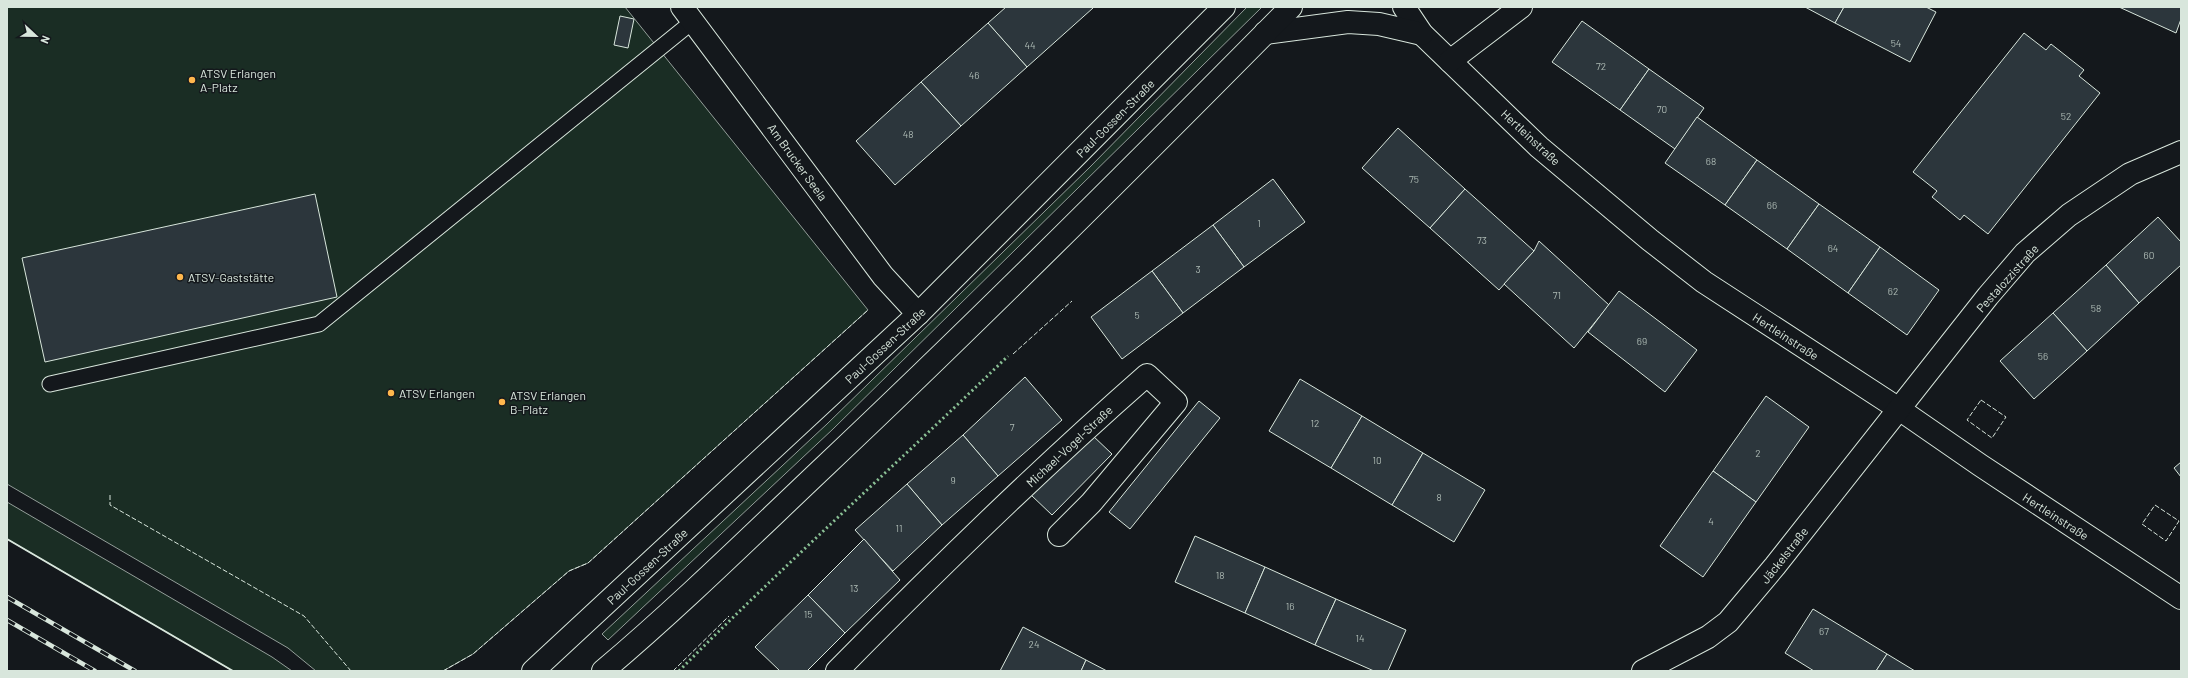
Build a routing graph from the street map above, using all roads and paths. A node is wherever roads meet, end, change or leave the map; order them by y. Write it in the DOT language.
graph roads {
  1 [pos="1224,7"];
  2 [pos="1291,7"];
  3 [pos="1404,7"];
  4 [pos="1521,7"];
  5 [pos="687,14"];
  6 [pos="1265,34"];
  7 [pos="1422,34"];
  8 [pos="1450,61"];
  9 [pos="2181,152"];
  10 [pos="918,314"];
  11 [pos="50,384"];
  12 [pos="1899,409"];
  13 [pos="1058,535"];
  14 [pos="2181,598"];
  15 [pos="533,671"];
  16 [pos="603,671"];
  17 [pos="838,671"];
  18 [pos="1643,671"];
  1 -- 10 [label="street, Paul-Gossen-Straße"];
  2 -- 6 [label="street"];
  3 -- 7 [label="street, Hertleinstraße"];
  4 -- 8 [label="street"];
  5 -- 10 [label="street, Am Brucker Seela"];
  5 -- 11 [label="lane"];
  6 -- 7 [label="street"];
  6 -- 16 [label="street"];
  7 -- 8 [label="street, Hertleinstraße"];
  8 -- 12 [label="street, Hertleinstraße"];
  9 -- 12 [label="street, Pestalozzistraße"];
  10 -- 15 [label="street, Paul-Gossen-Straße"];
  12 -- 14 [label="street, Hertleinstraße"];
  12 -- 18 [label="street, Jäckelstraße"];
  13 -- 17 [label="street, Michael-Vogel-Straße"];
}
